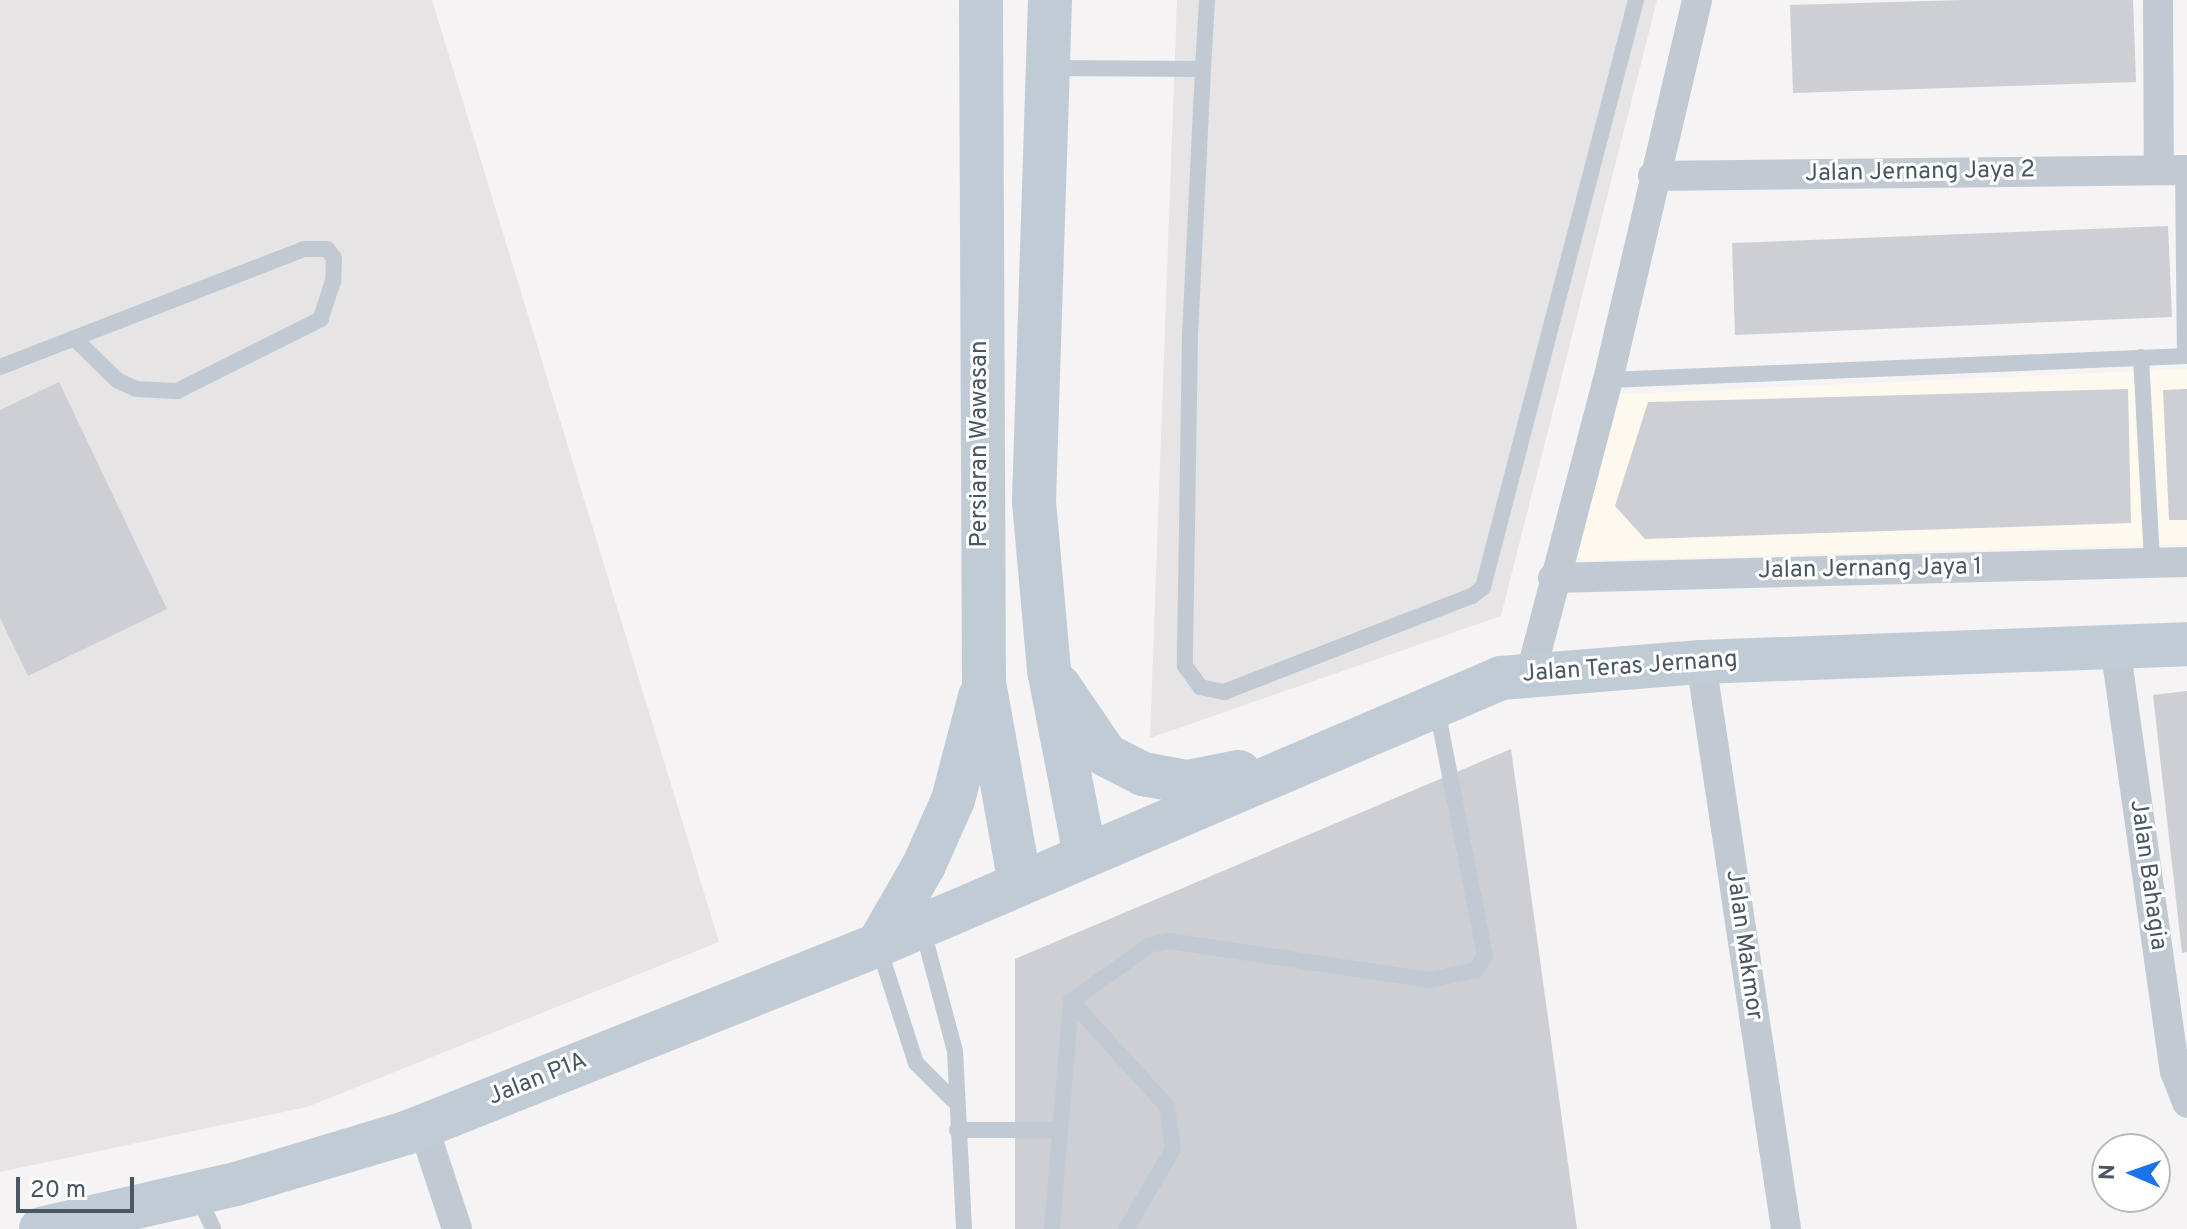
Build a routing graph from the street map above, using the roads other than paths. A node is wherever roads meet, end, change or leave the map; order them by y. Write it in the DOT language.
graph roads {
  1 [pos="981,0"];
  2 [pos="1050,0"];
  3 [pos="1207,0"];
  4 [pos="1636,0"];
  5 [pos="1697,0"];
  6 [pos="2158,0"];
  7 [pos="1052,68"];
  8 [pos="1203,69"];
  9 [pos="2176,170"];
  10 [pos="1653,176"];
  11 [pos="74,338"];
  12 [pos="2186,356"];
  13 [pos="2141,357"];
  14 [pos="0,367"];
  15 [pos="1608,380"];
  16 [pos="2187,562"];
  17 [pos="2152,563"];
  18 [pos="1553,578"];
  19 [pos="2187,644"];
  20 [pos="2115,646"];
  21 [pos="1701,662"];
  22 [pos="1049,670"];
  23 [pos="1531,673"];
  24 [pos="984,682"];
  25 [pos="1436,708"];
  26 [pos="1317,757"];
  27 [pos="1085,856"];
  28 [pos="1020,884"];
  29 [pos="921,926"];
  30 [pos="878,945"];
  31 [pos="1071,1001"];
  32 [pos="954,1101"];
  33 [pos="2187,1103"];
  34 [pos="423,1126"];
  35 [pos="957,1130"];
  36 [pos="1057,1130"];
  37 [pos="204,1211"];
  38 [pos="41,1229"];
  39 [pos="457,1229"];
  40 [pos="964,1229"];
  41 [pos="1052,1229"];
  42 [pos="1126,1229"];
  43 [pos="1786,1229"];
  1 -- 24 [label="main road, Persiaran Wawasan"];
  2 -- 7 [label="main road"];
  3 -- 8 [label="lane"];
  4 -- 8 [label="lane"];
  5 -- 10 [label="street"];
  6 -- 9 [label="street"];
  7 -- 8 [label="lane"];
  7 -- 22 [label="main road"];
  9 -- 10 [label="street, Jalan Jernang Jaya 2"];
  9 -- 12 [label="lane"];
  10 -- 15 [label="street"];
  11 -- 11 [label="lane"];
  11 -- 14 [label="lane"];
  12 -- 13 [label="lane"];
  13 -- 15 [label="lane"];
  13 -- 17 [label="lane"];
  15 -- 18 [label="street"];
  16 -- 17 [label="street, Jalan Jernang Jaya 1"];
  17 -- 18 [label="street, Jalan Jernang Jaya 1"];
  18 -- 23 [label="street"];
  19 -- 20 [label="main road, Jalan Teras Jernang"];
  20 -- 21 [label="main road, Jalan Teras Jernang"];
  20 -- 33 [label="street, Jalan Bahagia"];
  21 -- 23 [label="main road, Jalan Teras Jernang"];
  21 -- 43 [label="street, Jalan Makmor"];
  22 -- 26 [label="main road"];
  22 -- 27 [label="main road"];
  23 -- 25 [label="main road, Jalan Teras Jernang"];
  24 -- 28 [label="main road, Persiaran Wawasan"];
  24 -- 30 [label="main road"];
  25 -- 26 [label="main road, Jalan Teras Jernang"];
  25 -- 31 [label="lane"];
  26 -- 27 [label="main road, Jalan Teras Jernang"];
  27 -- 28 [label="main road, Jalan Teras Jernang"];
  28 -- 29 [label="main road, Jalan P1A"];
  29 -- 30 [label="main road, Jalan P1A"];
  29 -- 32 [label="lane"];
  30 -- 32 [label="lane"];
  30 -- 34 [label="main road, Jalan P1A"];
  31 -- 36 [label="lane"];
  31 -- 42 [label="lane"];
  32 -- 35 [label="lane"];
  34 -- 37 [label="main road, Jalan P1A"];
  34 -- 39 [label="street"];
  35 -- 36 [label="lane"];
  35 -- 40 [label="lane"];
  36 -- 41 [label="lane"];
  37 -- 38 [label="main road, Jalan P1A"];
}
